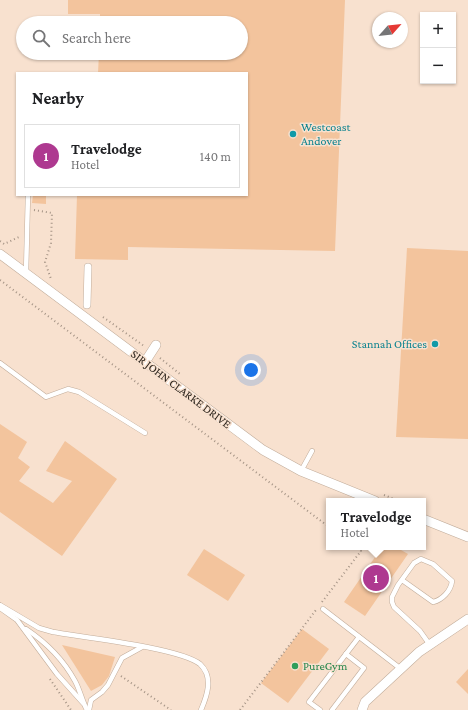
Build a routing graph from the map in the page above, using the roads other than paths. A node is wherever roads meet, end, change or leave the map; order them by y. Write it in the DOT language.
graph roads {
  1 [pos="28,196"];
  2 [pos="0,254"];
  3 [pos="88,267"];
  4 [pos="26,273"];
  5 [pos="88,305"];
  6 [pos="154,348"];
  7 [pos="145,362"];
  8 [pos="0,363"];
  9 [pos="145,433"];
  10 [pos="312,451"];
  11 [pos="301,471"];
  12 [pos="376,497"];
  13 [pos="426,520"];
  14 [pos="468,538"];
  15 [pos="402,580"];
  16 [pos="0,606"];
  17 [pos="323,609"];
  18 [pos="468,619"];
  19 [pos="22,626"];
  20 [pos="359,636"];
  21 [pos="430,645"];
  22 [pos="142,647"];
  23 [pos="346,654"];
  24 [pos="401,669"];
  25 [pos="83,702"];
  26 [pos="88,710"];
  27 [pos="202,710"];
  28 [pos="320,710"];
  29 [pos="332,710"];
  30 [pos="362,710"];
  1 -- 4 [label="lane"];
  2 -- 4 [label="street, SIR JOHN CLARKE DRIVE"];
  3 -- 5 [label="street"];
  4 -- 7 [label="street, SIR JOHN CLARKE DRIVE"];
  6 -- 7 [label="street"];
  7 -- 11 [label="street, SIR JOHN CLARKE DRIVE"];
  8 -- 9 [label="lane"];
  10 -- 11 [label="lane"];
  11 -- 12 [label="street, SIR JOHN CLARKE DRIVE"];
  13 -- 14 [label="street"];
  15 -- 15 [label="lane"];
  15 -- 21 [label="lane"];
  16 -- 19 [label="lane"];
  16 -- 22 [label="lane"];
  17 -- 20 [label="lane"];
  18 -- 21 [label="street"];
  19 -- 25 [label="lane"];
  19 -- 25 [label="lane"];
  20 -- 23 [label="lane"];
  20 -- 24 [label="lane"];
  21 -- 24 [label="street"];
  22 -- 26 [label="lane"];
  22 -- 27 [label="lane"];
  23 -- 28 [label="lane"];
  23 -- 29 [label="lane"];
  24 -- 30 [label="street"];
  25 -- 26 [label="lane"];
}
